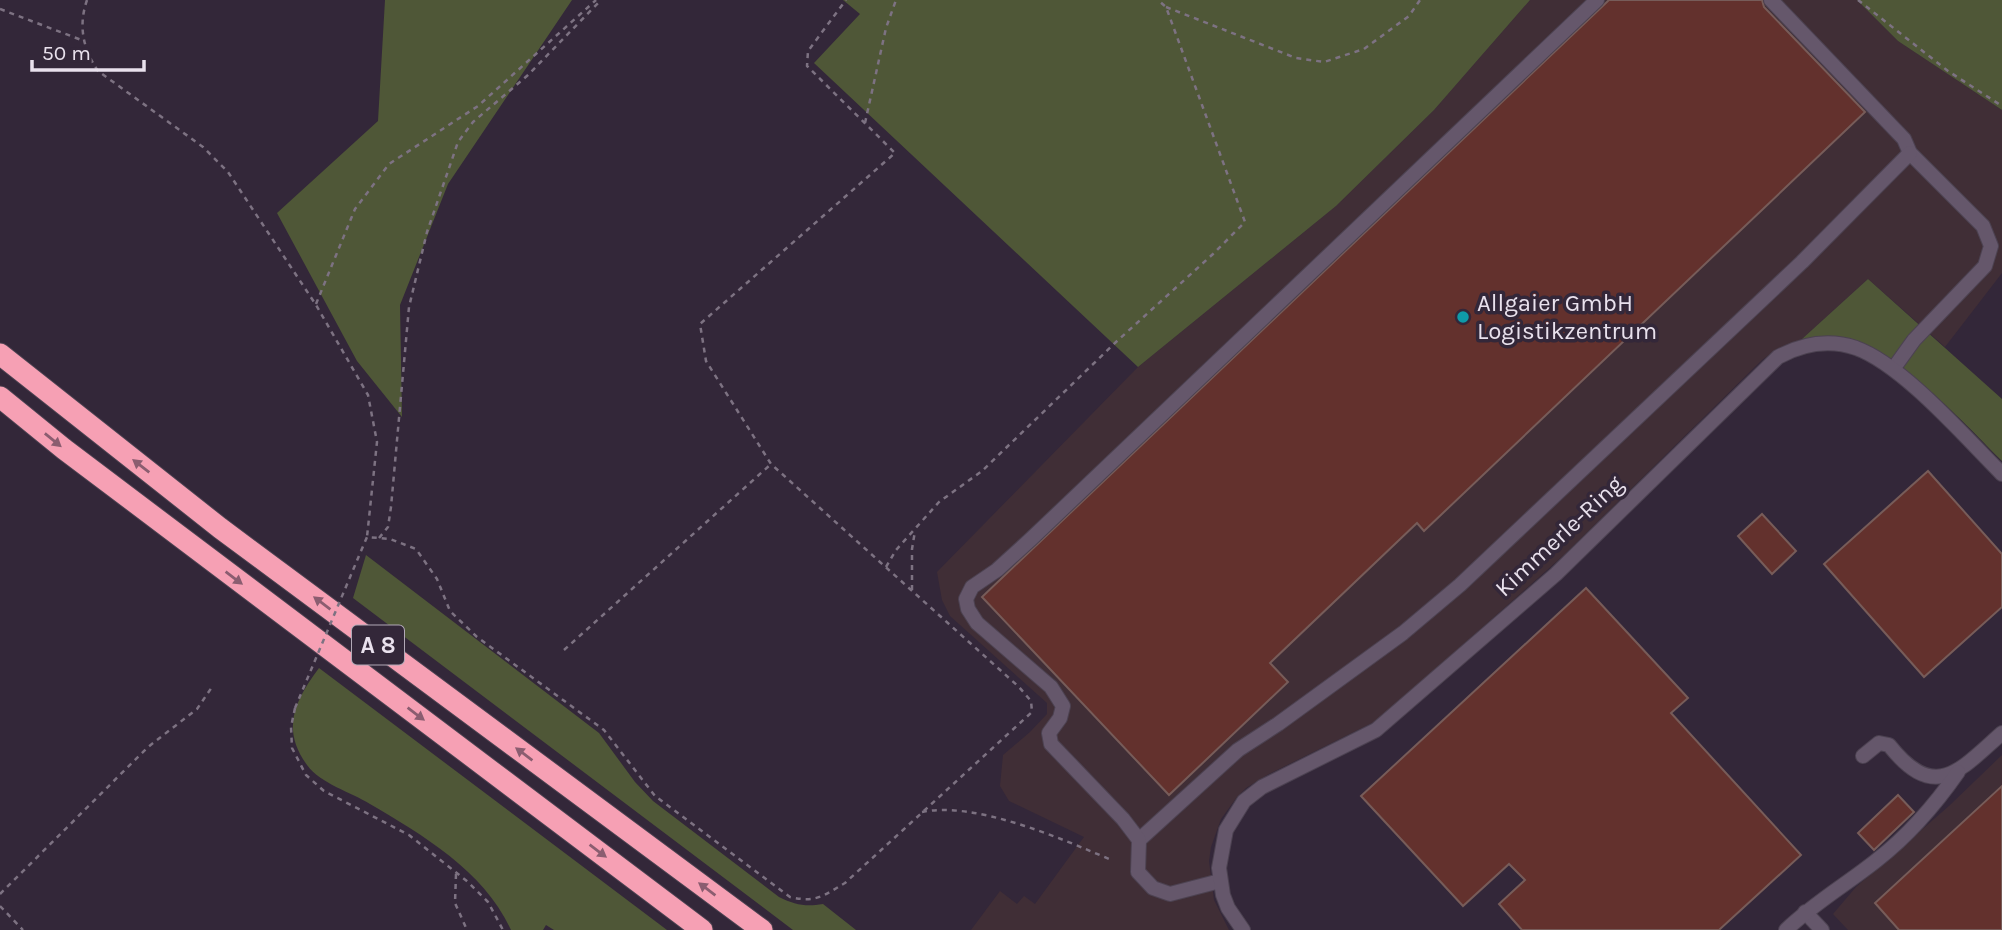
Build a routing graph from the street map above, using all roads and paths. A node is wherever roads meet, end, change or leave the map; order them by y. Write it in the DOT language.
graph roads {
  1 [pos="87,0"];
  2 [pos="596,0"];
  3 [pos="601,0"];
  4 [pos="846,0"];
  5 [pos="896,0"];
  6 [pos="1158,0"];
  7 [pos="1420,0"];
  8 [pos="1597,0"];
  9 [pos="1771,0"];
  10 [pos="1858,0"];
  11 [pos="1166,6"];
  12 [pos="0,9"];
  13 [pos="84,41"];
  14 [pos="2002,106"];
  15 [pos="865,123"];
  16 [pos="1910,153"];
  17 [pos="316,305"];
  18 [pos="0,354"];
  19 [pos="1896,365"];
  20 [pos="0,397"];
  21 [pos="771,464"];
  22 [pos="2002,474"];
  23 [pos="915,531"];
  24 [pos="367,537"];
  25 [pos="379,538"];
  26 [pos="886,567"];
  27 [pos="912,590"];
  28 [pos="564,650"];
  29 [pos="212,687"];
  30 [pos="2002,733"];
  31 [pos="1863,756"];
  32 [pos="1958,772"];
  33 [pos="919,813"];
  34 [pos="1139,840"];
  35 [pos="1109,859"];
  36 [pos="456,874"];
  37 [pos="1220,881"];
  38 [pos="0,894"];
  39 [pos="0,906"];
  40 [pos="1805,912"];
  41 [pos="23,930"];
  42 [pos="467,930"];
  43 [pos="503,930"];
  44 [pos="702,930"];
  45 [pos="762,930"];
  46 [pos="1242,930"];
  47 [pos="1786,930"];
  48 [pos="1822,930"];
  1 -- 13 [label="path"];
  2 -- 17 [label="path"];
  3 -- 25 [label="path"];
  4 -- 15 [label="path"];
  5 -- 15 [label="path"];
  6 -- 11 [label="path"];
  7 -- 11 [label="path"];
  8 -- 34 [label="street"];
  9 -- 16 [label="street"];
  10 -- 14 [label="path"];
  11 -- 23 [label="path"];
  12 -- 13 [label="path"];
  13 -- 17 [label="path"];
  15 -- 21 [label="path"];
  16 -- 19 [label="street"];
  16 -- 34 [label="street"];
  17 -- 24 [label="path"];
  45 -- 18 [label="highway, A 8, one-way"];
  20 -- 44 [label="highway, A 8, one-way"];
  21 -- 26 [label="path"];
  21 -- 28 [label="path"];
  22 -- 37 [label="street, Kimmerle-Ring"];
  23 -- 26 [label="path"];
  23 -- 27 [label="path"];
  24 -- 25 [label="path"];
  24 -- 36 [label="path, bridge"];
  25 -- 33 [label="path"];
  26 -- 27 [label="path"];
  27 -- 33 [label="path"];
  29 -- 38 [label="path"];
  30 -- 32 [label="street"];
  31 -- 32 [label="street"];
  32 -- 40 [label="street"];
  33 -- 35 [label="path"];
  34 -- 37 [label="street"];
  36 -- 42 [label="path"];
  36 -- 43 [label="path"];
  37 -- 46 [label="street, Kimmerle-Ring"];
  39 -- 41 [label="path"];
  40 -- 47 [label="street"];
  40 -- 48 [label="street"];
}
